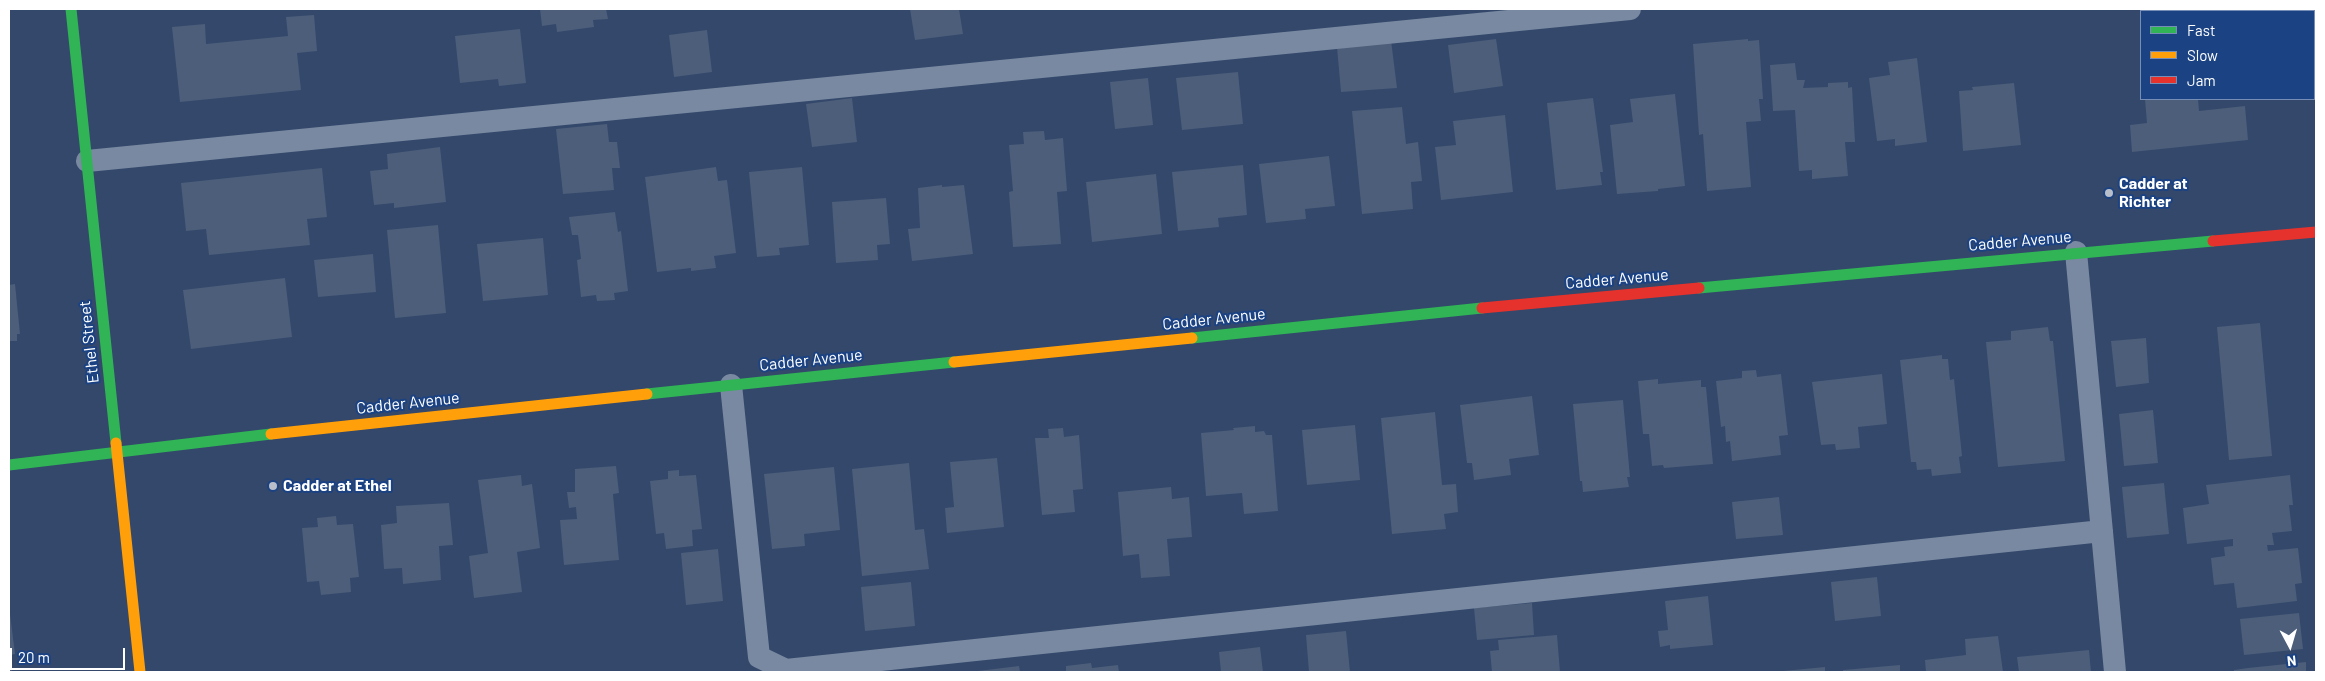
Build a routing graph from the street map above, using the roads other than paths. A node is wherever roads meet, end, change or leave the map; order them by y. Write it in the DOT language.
graph roads {
  1 [pos="71,9"];
  2 [pos="1630,9"];
  3 [pos="87,161"];
  4 [pos="2316,232"];
  5 [pos="2076,252"];
  6 [pos="731,385"];
  7 [pos="116,451"];
  8 [pos="9,465"];
  9 [pos="2102,531"];
  10 [pos="140,672"];
  11 [pos="2115,672"];
  1 -- 3 [label="main road, Ethel Street"];
  2 -- 3 [label="lane"];
  3 -- 7 [label="main road, Ethel Street"];
  4 -- 5 [label="main road, Cadder Avenue"];
  5 -- 6 [label="main road, Cadder Avenue"];
  5 -- 9 [label="lane"];
  6 -- 7 [label="main road, Cadder Avenue"];
  6 -- 9 [label="lane"];
  7 -- 8 [label="main road, Cadder Avenue"];
  7 -- 10 [label="main road, Ethel Street"];
  9 -- 11 [label="lane"];
}
